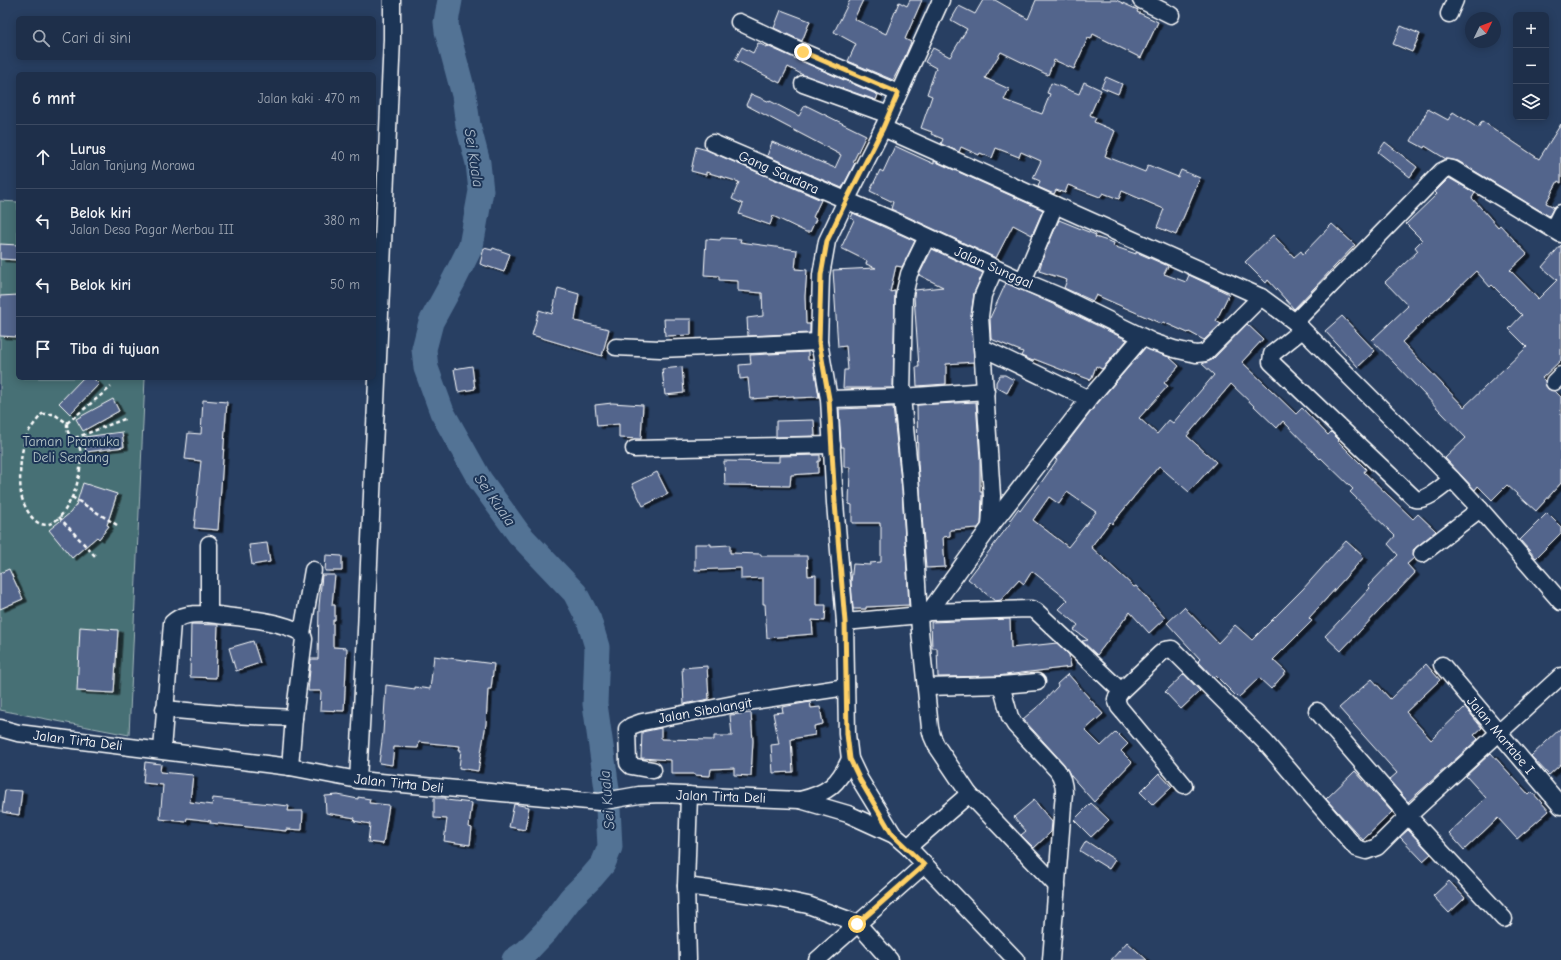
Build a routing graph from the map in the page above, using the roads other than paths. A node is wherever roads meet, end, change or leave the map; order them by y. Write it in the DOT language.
graph roads {
  1 [pos="392,0"];
  2 [pos="942,0"];
  3 [pos="1141,0"];
  4 [pos="1170,15"];
  5 [pos="740,22"];
  6 [pos="803,84"];
  7 [pos="898,93"];
  8 [pos="886,122"];
  9 [pos="713,142"];
  10 [pos="846,201"];
  11 [pos="1055,205"];
  12 [pos="1561,213"];
  13 [pos="1557,232"];
  14 [pos="927,237"];
  15 [pos="996,268"];
  16 [pos="1023,281"];
  17 [pos="1261,297"];
  18 [pos="1299,326"];
  19 [pos="1142,337"];
  20 [pos="819,342"];
  21 [pos="616,347"];
  22 [pos="983,348"];
  23 [pos="986,391"];
  24 [pos="902,397"];
  25 [pos="829,399"];
  26 [pos="1089,399"];
  27 [pos="832,445"];
  28 [pos="634,449"];
  29 [pos="1452,480"];
  30 [pos="1480,509"];
  31 [pos="990,527"];
  32 [pos="209,544"];
  33 [pos="1422,554"];
  34 [pos="313,570"];
  35 [pos="1561,602"];
  36 [pos="924,613"];
  37 [pos="209,614"];
  38 [pos="845,622"];
  39 [pos="302,633"];
  40 [pos="1442,665"];
  41 [pos="1561,676"];
  42 [pos="1037,682"];
  43 [pos="1001,685"];
  44 [pos="846,687"];
  45 [pos="926,687"];
  46 [pos="1121,691"];
  47 [pos="164,710"];
  48 [pos="1317,711"];
  49 [pos="294,718"];
  50 [pos="0,728"];
  51 [pos="1499,733"];
  52 [pos="162,750"];
  53 [pos="850,759"];
  54 [pos="290,768"];
  55 [pos="358,780"];
  56 [pos="1184,785"];
  57 [pos="969,794"];
  58 [pos="642,795"];
  59 [pos="689,795"];
  60 [pos="800,800"];
  61 [pos="1561,806"];
  62 [pos="1408,816"];
  63 [pos="892,834"];
  64 [pos="908,848"];
  65 [pos="924,865"];
  66 [pos="686,886"];
  67 [pos="1057,886"];
  68 [pos="1504,919"];
  69 [pos="857,924"];
  70 [pos="688,960"];
  71 [pos="816,960"];
  72 [pos="890,960"];
  73 [pos="1016,960"];
  74 [pos="1051,960"];
  1 -- 55 [label="street"];
  2 -- 7 [label="street"];
  3 -- 4 [label="street"];
  5 -- 7 [label="street"];
  6 -- 8 [label="street"];
  7 -- 8 [label="street"];
  8 -- 10 [label="street"];
  8 -- 11 [label="street"];
  9 -- 10 [label="street, Gang Saudara"];
  10 -- 14 [label="street, Jalan Sunggal"];
  10 -- 20 [label="street"];
  11 -- 16 [label="street"];
  11 -- 17 [label="street"];
  12 -- 13 [label="street"];
  13 -- 18 [label="street"];
  14 -- 15 [label="street, Jalan Sunggal"];
  14 -- 24 [label="street"];
  15 -- 16 [label="street, Jalan Sunggal"];
  15 -- 22 [label="street"];
  16 -- 19 [label="street, Jalan Sunggal"];
  17 -- 18 [label="street"];
  17 -- 19 [label="street, Jalan Sunggal"];
  18 -- 29 [label="street"];
  18 -- 29 [label="street"];
  19 -- 26 [label="street"];
  20 -- 21 [label="street"];
  20 -- 25 [label="street"];
  22 -- 23 [label="street"];
  22 -- 26 [label="street"];
  23 -- 24 [label="street"];
  23 -- 31 [label="street"];
  24 -- 25 [label="street"];
  24 -- 36 [label="street"];
  25 -- 27 [label="street"];
  26 -- 31 [label="street"];
  27 -- 28 [label="street"];
  27 -- 38 [label="street"];
  29 -- 30 [label="street"];
  30 -- 33 [label="street"];
  30 -- 35 [label="street"];
  31 -- 36 [label="street"];
  32 -- 37 [label="street"];
  34 -- 39 [label="street"];
  36 -- 38 [label="street"];
  36 -- 45 [label="street"];
  36 -- 46 [label="street"];
  37 -- 39 [label="street"];
  37 -- 47 [label="street"];
  38 -- 44 [label="street"];
  39 -- 49 [label="street"];
  40 -- 51 [label="street, Jalan Martabe I"];
  41 -- 51 [label="street"];
  42 -- 43 [label="street"];
  43 -- 45 [label="street"];
  43 -- 67 [label="street"];
  44 -- 53 [label="street"];
  44 -- 58 [label="street, Jalan Sibolangit"];
  45 -- 57 [label="street"];
  46 -- 56 [label="street"];
  46 -- 62 [label="street"];
  47 -- 49 [label="street"];
  47 -- 52 [label="street"];
  48 -- 62 [label="street"];
  49 -- 54 [label="street"];
  50 -- 52 [label="street, Jalan Tirta Deli"];
  51 -- 61 [label="street, Jalan Martabe I"];
  51 -- 62 [label="street"];
  52 -- 54 [label="street, Jalan Tirta Deli"];
  53 -- 60 [label="street, Jalan Tirta Deli"];
  53 -- 63 [label="street"];
  54 -- 55 [label="street, Jalan Tirta Deli"];
  55 -- 58 [label="street, Jalan Tirta Deli"];
  57 -- 64 [label="street"];
  57 -- 67 [label="street"];
  58 -- 59 [label="street, Jalan Tirta Deli"];
  59 -- 60 [label="street, Jalan Tirta Deli"];
  59 -- 66 [label="street"];
  60 -- 63 [label="street, Jalan Tirta Deli"];
  62 -- 68 [label="street"];
  63 -- 64 [label="street"];
  64 -- 65 [label="street"];
  65 -- 69 [label="street"];
  65 -- 73 [label="street"];
  66 -- 69 [label="street"];
  66 -- 70 [label="street"];
  67 -- 74 [label="street"];
  69 -- 71 [label="street"];
  69 -- 72 [label="street"];
}
